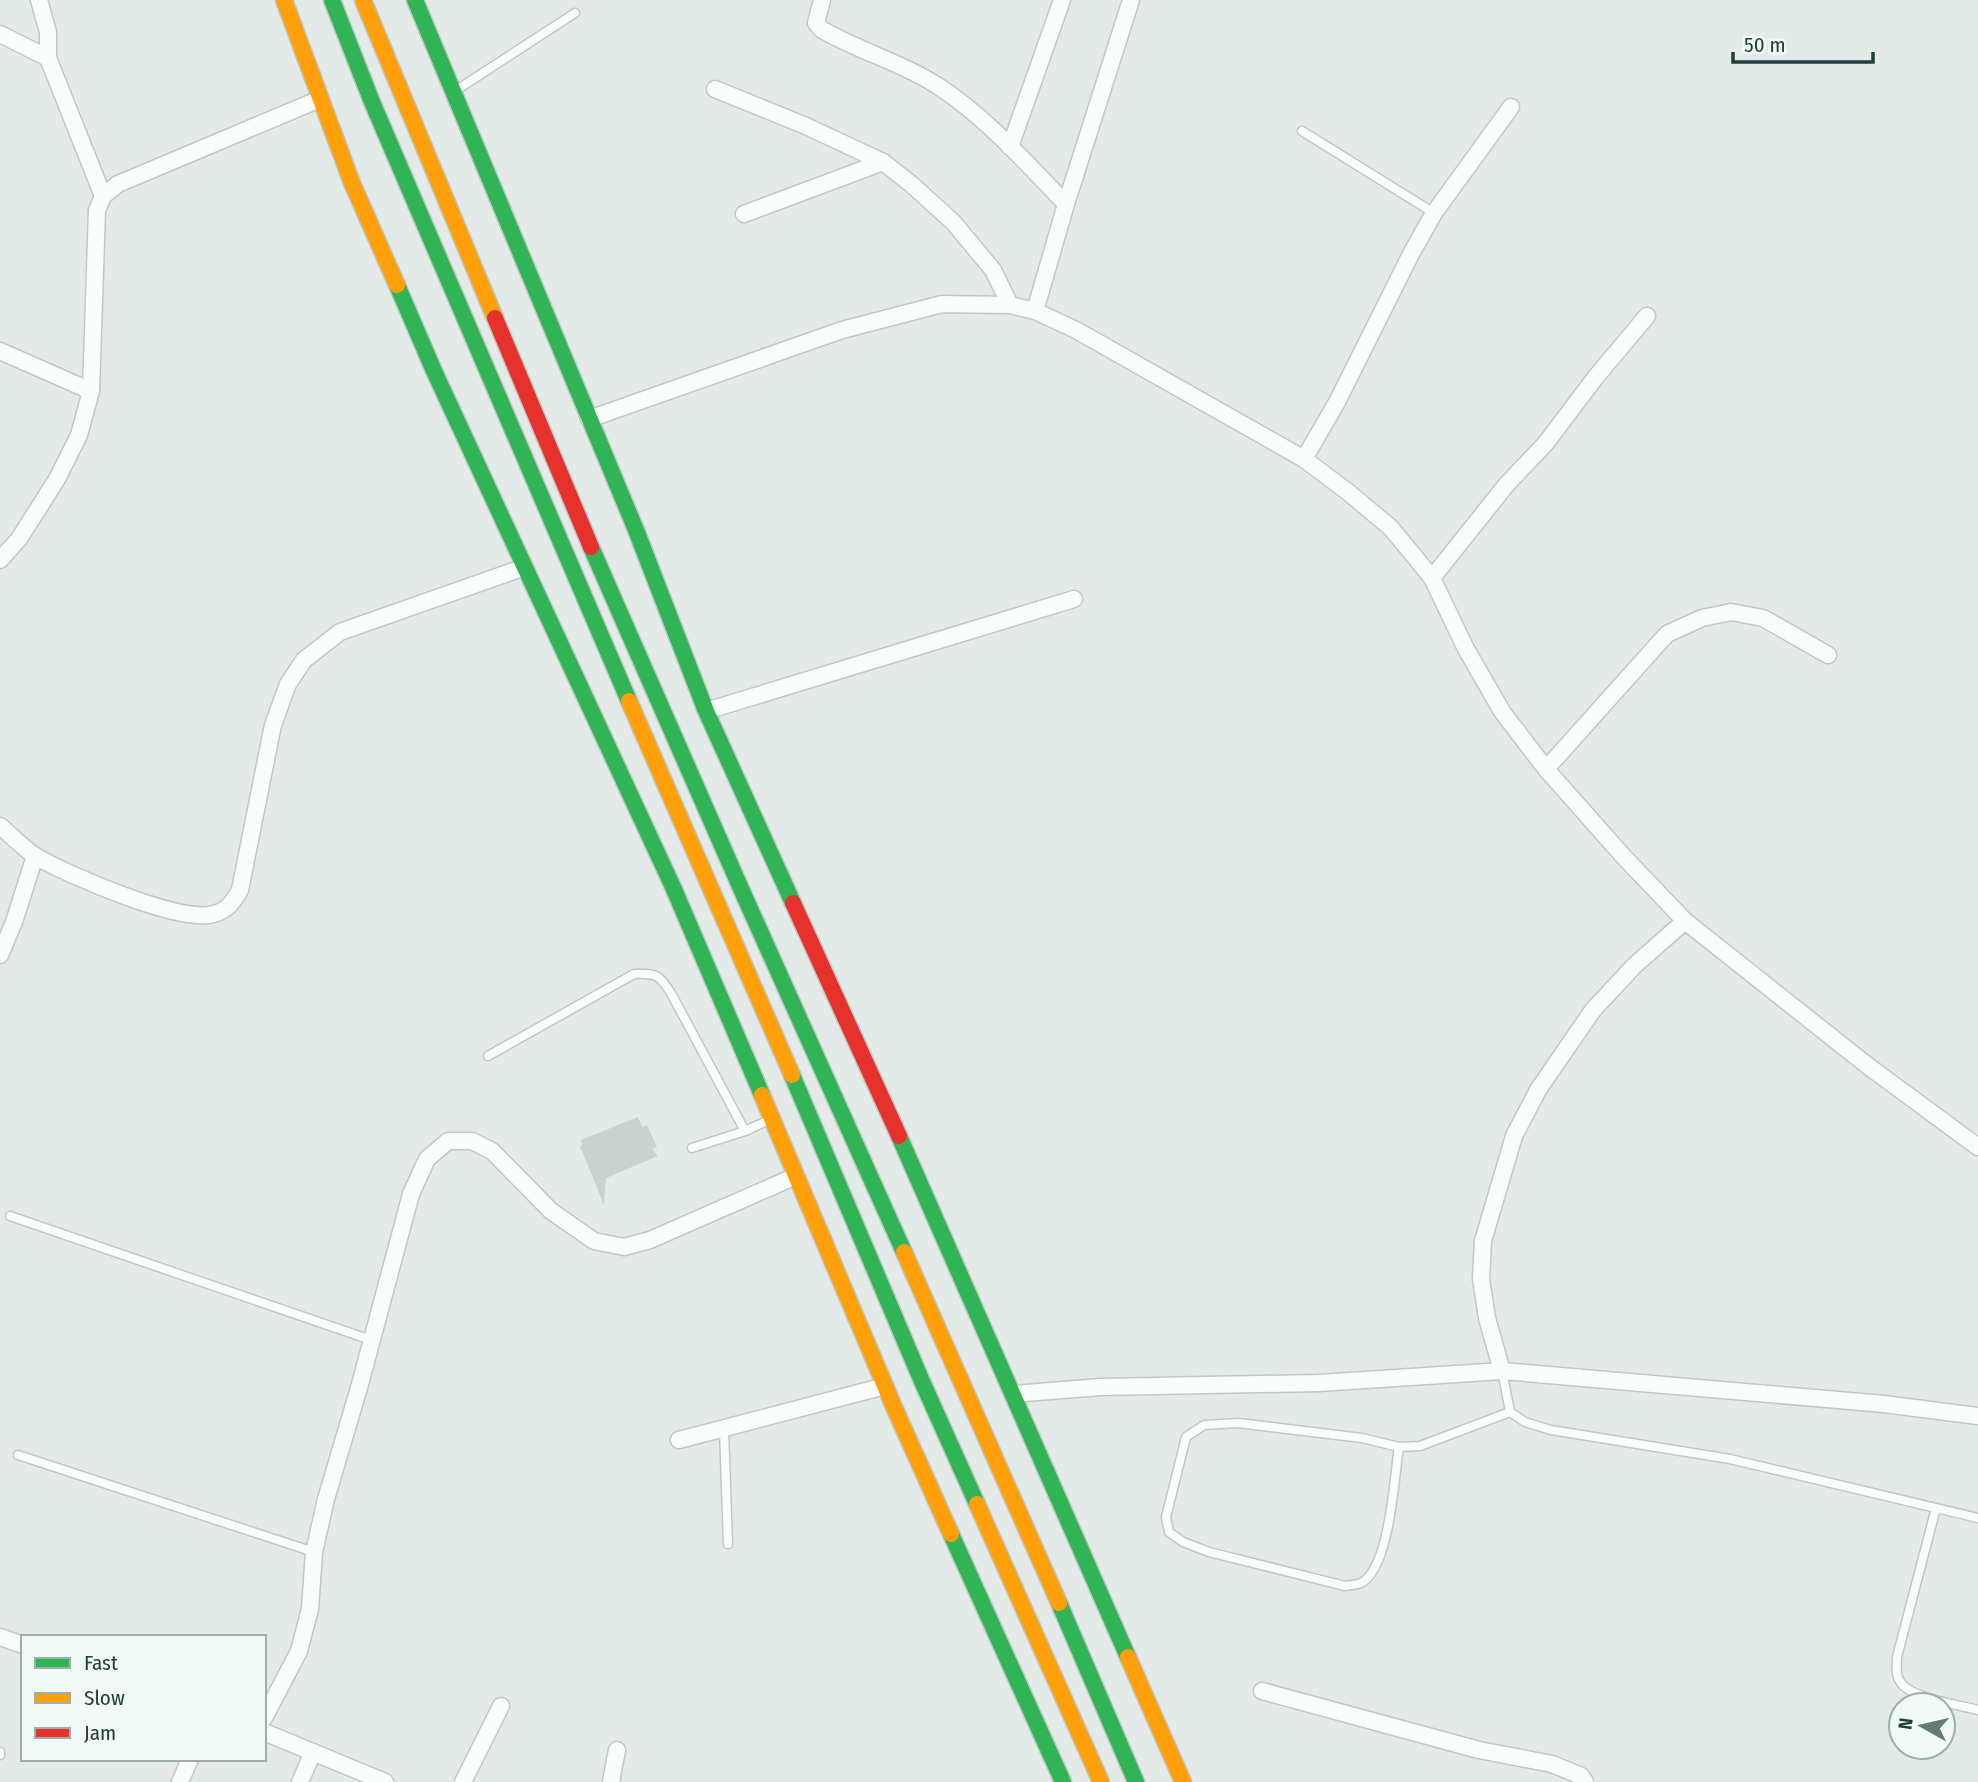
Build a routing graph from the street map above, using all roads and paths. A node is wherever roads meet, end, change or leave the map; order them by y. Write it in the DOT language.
graph roads {
  1 [pos="38,0"];
  2 [pos="284,0"];
  3 [pos="332,0"];
  4 [pos="363,0"];
  5 [pos="415,0"];
  6 [pos="822,0"];
  7 [pos="1062,0"];
  8 [pos="1131,0"];
  9 [pos="575,13"];
  10 [pos="0,34"];
  11 [pos="48,58"];
  12 [pos="715,89"];
  13 [pos="452,93"];
  14 [pos="320,99"];
  15 [pos="1511,107"];
  16 [pos="1302,131"];
  17 [pos="1010,147"];
  18 [pos="883,162"];
  19 [pos="103,196"];
  20 [pos="1066,204"];
  21 [pos="1434,213"];
  22 [pos="744,214"];
  23 [pos="1010,305"];
  24 [pos="1035,311"];
  25 [pos="1647,316"];
  26 [pos="0,351"];
  27 [pos="91,391"];
  28 [pos="589,419"];
  29 [pos="1304,459"];
  30 [pos="0,560"];
  31 [pos="525,567"];
  32 [pos="1433,578"];
  33 [pos="1074,599"];
  34 [pos="1828,655"];
  35 [pos="706,711"];
  36 [pos="1546,769"];
  37 [pos="0,826"];
  38 [pos="35,856"];
  39 [pos="1685,921"];
  40 [pos="0,955"];
  41 [pos="488,1056"];
  42 [pos="772,1119"];
  43 [pos="745,1130"];
  44 [pos="1978,1147"];
  45 [pos="692,1148"];
  46 [pos="796,1176"];
  47 [pos="10,1216"];
  48 [pos="371,1340"];
  49 [pos="1502,1371"];
  50 [pos="886,1386"];
  51 [pos="1013,1394"];
  52 [pos="1510,1412"];
  53 [pos="1978,1416"];
  54 [pos="724,1429"];
  55 [pos="680,1440"];
  56 [pos="1399,1447"];
  57 [pos="18,1455"];
  58 [pos="1936,1508"];
  59 [pos="1978,1518"];
  60 [pos="729,1544"];
  61 [pos="314,1552"];
  62 [pos="0,1637"];
  63 [pos="21,1644"];
  64 [pos="1262,1691"];
  65 [pos="501,1706"];
  66 [pos="1978,1710"];
  67 [pos="266,1714"];
  68 [pos="266,1733"];
  69 [pos="617,1750"];
  70 [pos="313,1752"];
  71 [pos="189,1761"];
  72 [pos="180,1782"];
  73 [pos="300,1782"];
  74 [pos="384,1782"];
  75 [pos="463,1782"];
  76 [pos="611,1782"];
  77 [pos="1063,1782"];
  78 [pos="1101,1782"];
  79 [pos="1136,1782"];
  80 [pos="1183,1782"];
  81 [pos="1585,1782"];
  1 -- 11 [label="street"];
  2 -- 14 [label="main road"];
  3 -- 78 [label="main road"];
  4 -- 79 [label="main road"];
  5 -- 13 [label="main road"];
  6 -- 17 [label="street"];
  7 -- 17 [label="street"];
  8 -- 20 [label="street"];
  9 -- 13 [label="lane"];
  10 -- 11 [label="street"];
  11 -- 19 [label="street"];
  12 -- 18 [label="street"];
  13 -- 28 [label="main road"];
  14 -- 19 [label="street"];
  14 -- 31 [label="main road"];
  15 -- 21 [label="street"];
  16 -- 21 [label="lane"];
  17 -- 20 [label="street"];
  18 -- 22 [label="street"];
  18 -- 23 [label="street"];
  19 -- 27 [label="street"];
  20 -- 24 [label="street"];
  21 -- 29 [label="street"];
  23 -- 24 [label="street"];
  23 -- 28 [label="street"];
  24 -- 29 [label="street"];
  25 -- 32 [label="street"];
  26 -- 27 [label="street"];
  27 -- 30 [label="street"];
  28 -- 35 [label="main road"];
  29 -- 32 [label="street"];
  31 -- 38 [label="street"];
  31 -- 42 [label="main road"];
  32 -- 36 [label="street"];
  33 -- 35 [label="street"];
  34 -- 36 [label="street"];
  35 -- 51 [label="main road"];
  36 -- 39 [label="street"];
  37 -- 38 [label="street"];
  38 -- 40 [label="street"];
  39 -- 44 [label="street"];
  39 -- 49 [label="street"];
  41 -- 43 [label="lane"];
  42 -- 43 [label="lane"];
  42 -- 46 [label="main road"];
  43 -- 45 [label="lane"];
  46 -- 48 [label="street"];
  46 -- 50 [label="main road"];
  47 -- 48 [label="lane"];
  48 -- 61 [label="street"];
  49 -- 51 [label="street"];
  49 -- 52 [label="lane"];
  49 -- 53 [label="street"];
  50 -- 54 [label="street"];
  50 -- 77 [label="main road"];
  51 -- 80 [label="main road"];
  52 -- 56 [label="lane"];
  52 -- 58 [label="lane"];
  54 -- 55 [label="street"];
  54 -- 60 [label="lane"];
  56 -- 56 [label="lane"];
  57 -- 61 [label="lane"];
  58 -- 59 [label="lane"];
  58 -- 66 [label="lane"];
  61 -- 67 [label="street"];
  62 -- 63 [label="street"];
  64 -- 81 [label="street"];
  65 -- 75 [label="street"];
  68 -- 70 [label="street"];
  69 -- 76 [label="street"];
  70 -- 73 [label="street"];
  70 -- 74 [label="street"];
  71 -- 72 [label="street"];
}
